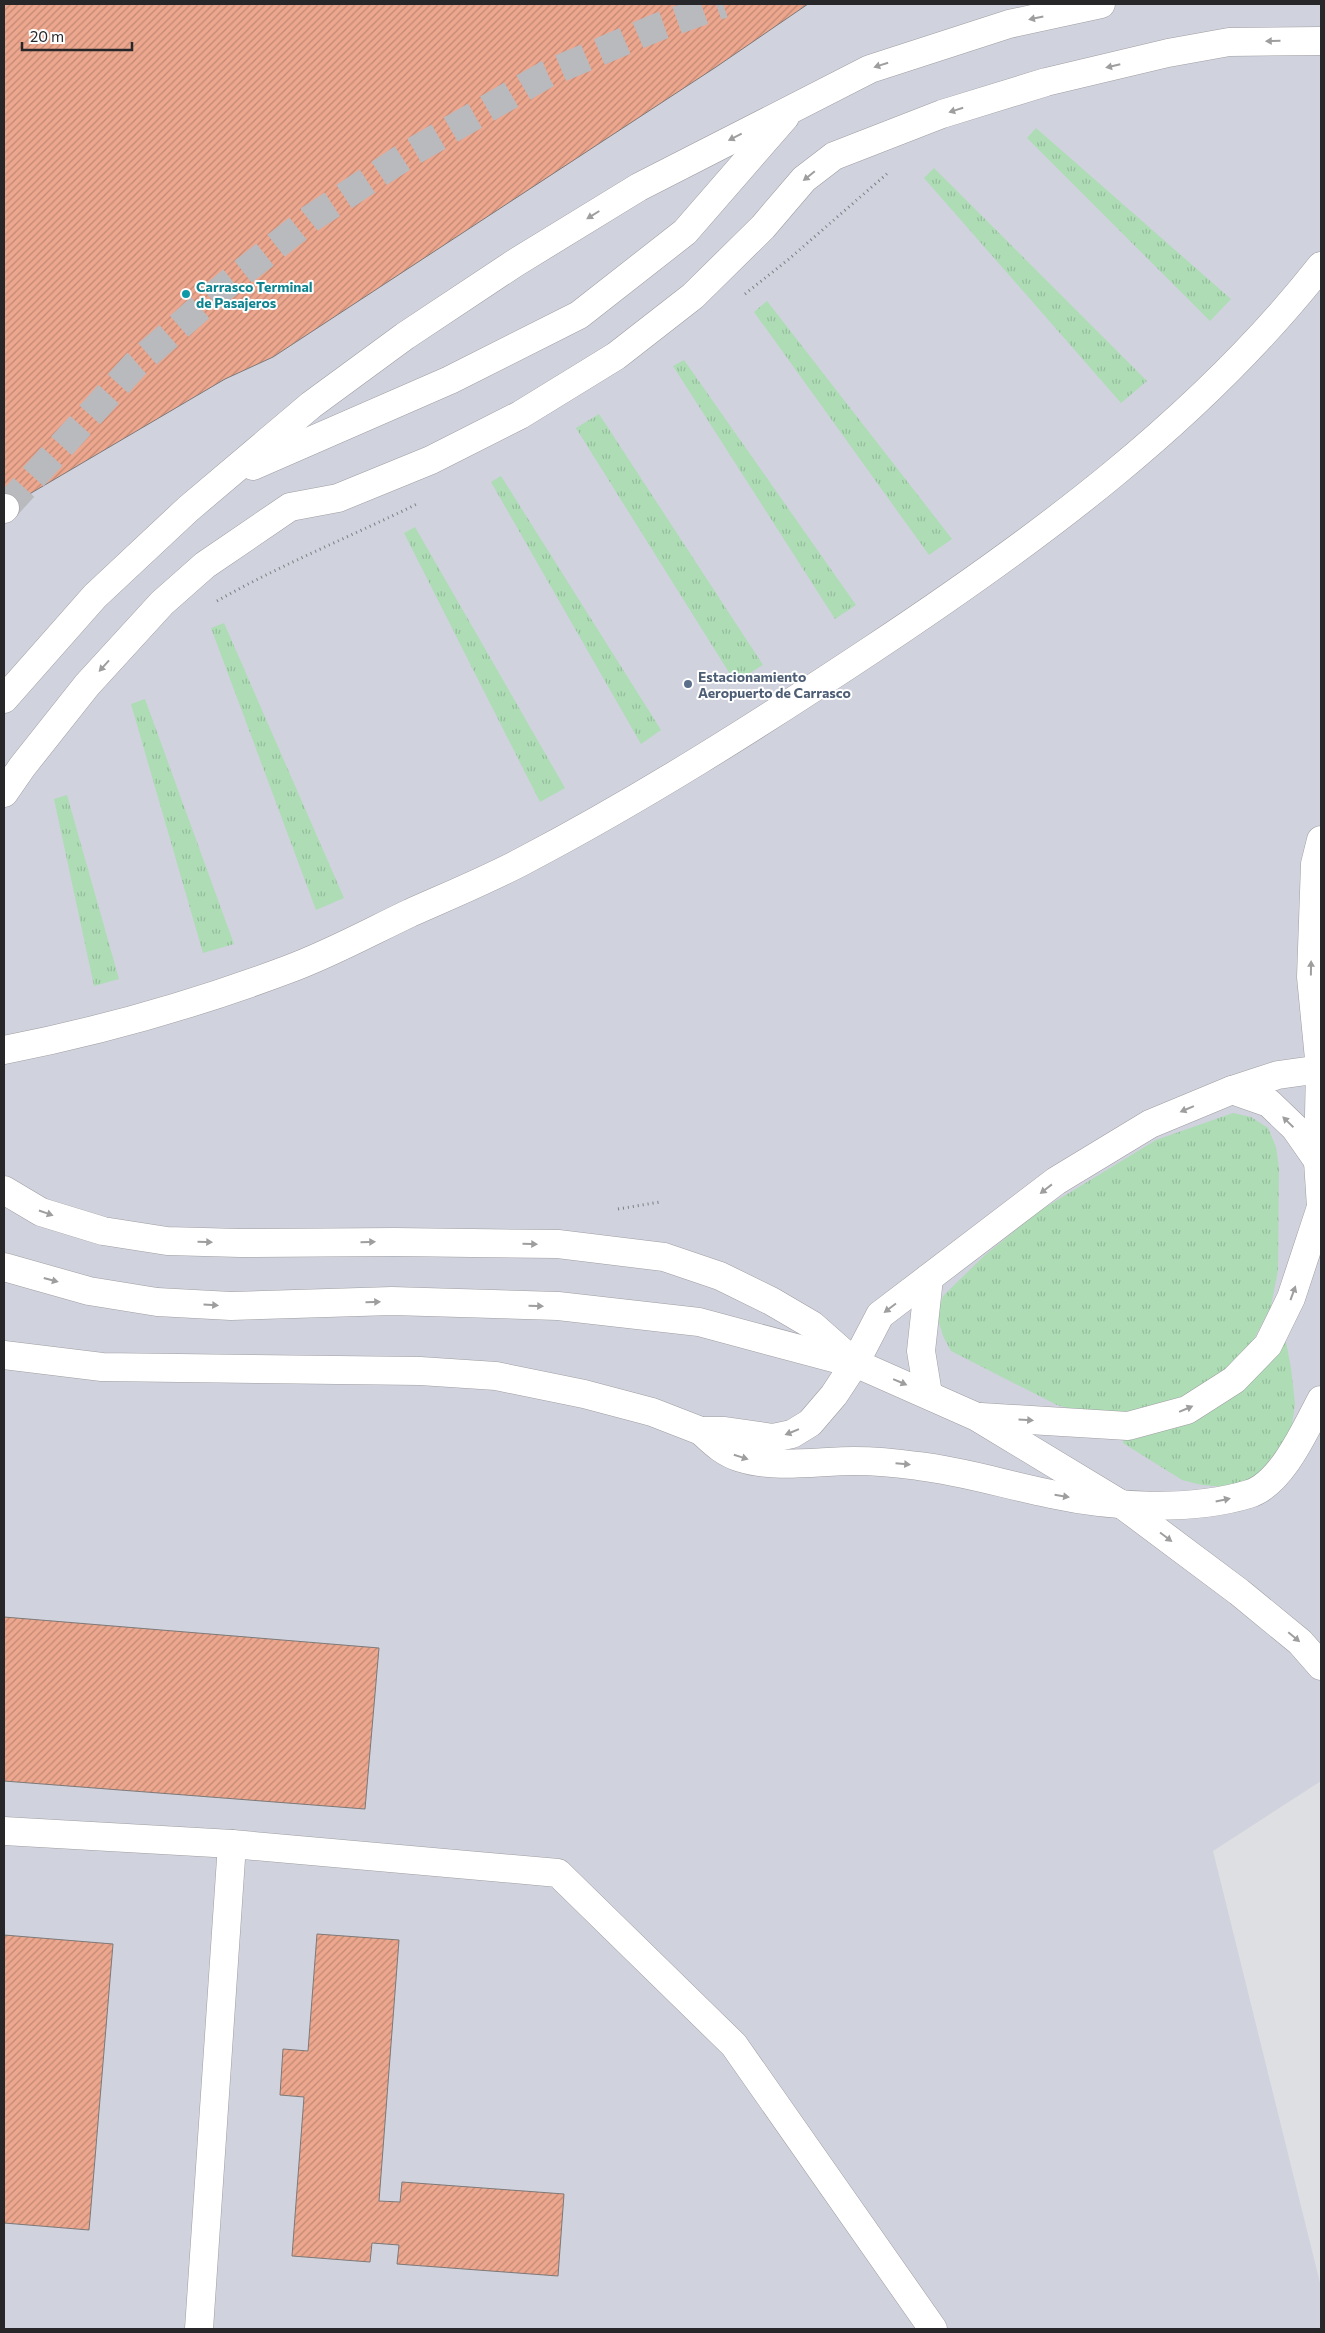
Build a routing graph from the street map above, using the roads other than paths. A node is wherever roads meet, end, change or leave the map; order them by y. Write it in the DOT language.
graph roads {
  1 [pos="1100,4"];
  2 [pos="1321,41"];
  3 [pos="794,106"];
  4 [pos="1321,266"];
  5 [pos="224,479"];
  6 [pos="4,699"];
  7 [pos="4,792"];
  8 [pos="1321,840"];
  9 [pos="4,1050"];
  10 [pos="1321,1067"];
  11 [pos="1232,1090"];
  12 [pos="1318,1161"];
  13 [pos="4,1190"];
  14 [pos="1321,1207"];
  15 [pos="4,1268"];
  16 [pos="929,1278"];
  17 [pos="4,1355"];
  18 [pos="855,1363"];
  19 [pos="928,1394"];
  20 [pos="1321,1400"];
  21 [pos="977,1417"];
  22 [pos="701,1431"];
  23 [pos="1124,1506"];
  24 [pos="1321,1666"];
  25 [pos="4,1831"];
  26 [pos="232,1844"];
  27 [pos="199,2329"];
  28 [pos="933,2329"];
  1 -- 3 [label="lane, one-way"];
  2 -- 7 [label="lane, one-way"];
  3 -- 5 [label="lane, one-way"];
  3 -- 5 [label="lane"];
  4 -- 9 [label="lane"];
  5 -- 6 [label="lane"];
  10 -- 8 [label="lane, one-way"];
  10 -- 11 [label="lane"];
  10 -- 12 [label="lane"];
  12 -- 11 [label="lane, one-way"];
  11 -- 16 [label="lane, one-way"];
  12 -- 14 [label="lane"];
  13 -- 18 [label="lane, one-way"];
  21 -- 14 [label="lane, one-way"];
  15 -- 18 [label="lane, one-way"];
  16 -- 18 [label="lane, one-way"];
  16 -- 19 [label="lane"];
  17 -- 22 [label="lane"];
  18 -- 19 [label="lane, one-way"];
  18 -- 22 [label="lane, one-way"];
  19 -- 21 [label="lane"];
  23 -- 20 [label="lane, one-way"];
  21 -- 23 [label="lane"];
  22 -- 23 [label="lane, one-way"];
  23 -- 24 [label="lane, one-way"];
  25 -- 26 [label="lane"];
  26 -- 27 [label="lane"];
  26 -- 28 [label="lane"];
}
